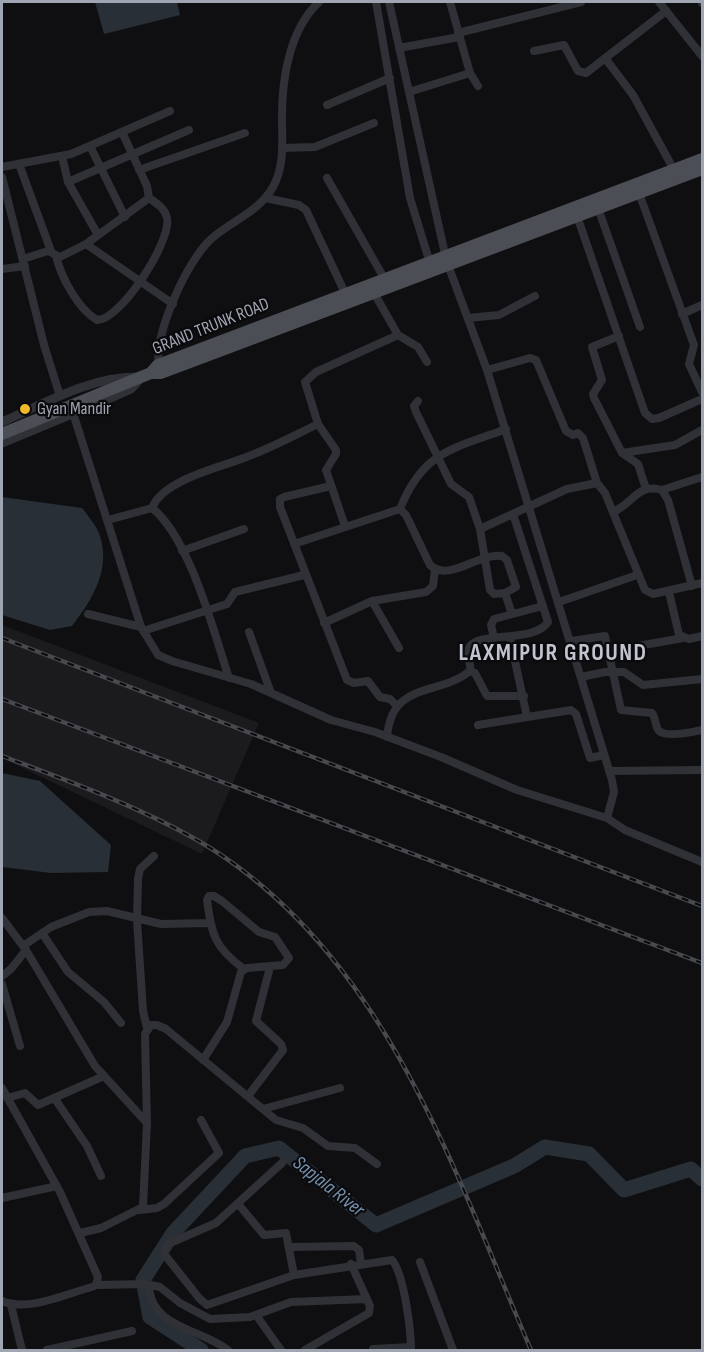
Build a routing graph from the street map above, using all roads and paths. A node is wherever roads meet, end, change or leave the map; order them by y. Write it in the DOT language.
graph roads {
  1 [pos="319,2"];
  2 [pos="376,2"];
  3 [pos="389,2"];
  4 [pos="450,2"];
  5 [pos="581,2"];
  6 [pos="659,2"];
  7 [pos="666,11"];
  8 [pos="458,35"];
  9 [pos="399,48"];
  10 [pos="534,51"];
  11 [pos="702,56"];
  12 [pos="605,58"];
  13 [pos="470,73"];
  14 [pos="390,78"];
  15 [pos="478,86"];
  16 [pos="409,92"];
  17 [pos="327,105"];
  18 [pos="170,111"];
  19 [pos="374,123"];
  20 [pos="189,130"];
  21 [pos="122,132"];
  22 [pos="245,133"];
  23 [pos="90,146"];
  24 [pos="282,148"];
  25 [pos="131,153"];
  26 [pos="62,156"];
  27 [pos="702,159"];
  28 [pos="19,164"];
  29 [pos="2,167"];
  30 [pos="99,167"];
  31 [pos="702,169"];
  32 [pos="139,170"];
  33 [pos="674,170"];
  34 [pos="2,177"];
  35 [pos="327,178"];
  36 [pos="68,182"];
  37 [pos="639,193"];
  38 [pos="149,198"];
  39 [pos="267,198"];
  40 [pos="598,208"];
  41 [pos="125,216"];
  42 [pos="577,216"];
  43 [pos="98,236"];
  44 [pos="86,244"];
  45 [pos="53,253"];
  46 [pos="447,259"];
  47 [pos="429,260"];
  48 [pos="24,263"];
  49 [pos="2,269"];
  50 [pos="384,278"];
  51 [pos="140,283"];
  52 [pos="345,293"];
  53 [pos="374,293"];
  54 [pos="535,296"];
  55 [pos="172,304"];
  56 [pos="702,305"];
  57 [pos="682,314"];
  58 [pos="468,318"];
  59 [pos="640,327"];
  60 [pos="398,335"];
  61 [pos="619,336"];
  62 [pos="698,349"];
  63 [pos="427,362"];
  64 [pos="487,370"];
  65 [pos="153,372"];
  66 [pos="699,377"];
  67 [pos="702,392"];
  68 [pos="60,396"];
  69 [pos="702,399"];
  70 [pos="418,400"];
  71 [pos="73,413"];
  72 [pos="2,422"];
  73 [pos="318,424"];
  74 [pos="506,429"];
  75 [pos="702,430"];
  76 [pos="2,434"];
  77 [pos="2,443"];
  78 [pos="621,453"];
  79 [pos="439,456"];
  80 [pos="702,477"];
  81 [pos="597,483"];
  82 [pos="331,486"];
  83 [pos="646,489"];
  84 [pos="662,490"];
  85 [pos="152,508"];
  86 [pos="400,508"];
  87 [pos="530,508"];
  88 [pos="613,512"];
  89 [pos="516,513"];
  90 [pos="108,520"];
  91 [pos="345,526"];
  92 [pos="244,529"];
  93 [pos="480,530"];
  94 [pos="294,544"];
  95 [pos="182,551"];
  96 [pos="484,558"];
  97 [pos="435,570"];
  98 [pos="304,575"];
  99 [pos="637,575"];
  100 [pos="702,583"];
  101 [pos="692,586"];
  102 [pos="669,592"];
  103 [pos="505,593"];
  104 [pos="372,601"];
  105 [pos="559,602"];
  106 [pos="543,606"];
  107 [pos="206,610"];
  108 [pos="88,614"];
  109 [pos="513,614"];
  110 [pos="324,623"];
  111 [pos="142,629"];
  112 [pos="249,632"];
  113 [pos="702,636"];
  114 [pos="494,638"];
  115 [pos="510,638"];
  116 [pos="683,639"];
  117 [pos="571,641"];
  118 [pos="399,648"];
  119 [pos="610,651"];
  120 [pos="470,671"];
  121 [pos="615,671"];
  122 [pos="581,677"];
  123 [pos="229,678"];
  124 [pos="702,679"];
  125 [pos="271,693"];
  126 [pos="524,696"];
  127 [pos="397,706"];
  128 [pos="527,717"];
  129 [pos="478,725"];
  130 [pos="702,730"];
  131 [pos="387,737"];
  132 [pos="603,755"];
  133 [pos="702,770"];
  134 [pos="609,771"];
  135 [pos="607,818"];
  136 [pos="154,856"];
  137 [pos="702,862"];
  138 [pos="2,918"];
  139 [pos="137,920"];
  140 [pos="210,923"];
  141 [pos="42,933"];
  142 [pos="25,948"];
  143 [pos="270,967"];
  144 [pos="244,969"];
  145 [pos="2,976"];
  146 [pos="2,984"];
  147 [pos="121,1023"];
  148 [pos="147,1028"];
  149 [pos="20,1046"];
  150 [pos="202,1060"];
  151 [pos="104,1076"];
  152 [pos="2,1088"];
  153 [pos="339,1088"];
  154 [pos="248,1096"];
  155 [pos="7,1098"];
  156 [pos="55,1099"];
  157 [pos="263,1109"];
  158 [pos="201,1120"];
  159 [pos="147,1124"];
  160 [pos="282,1163"];
  161 [pos="377,1164"];
  162 [pos="101,1176"];
  163 [pos="57,1186"];
  164 [pos="2,1198"];
  165 [pos="239,1204"];
  166 [pos="140,1210"];
  167 [pos="80,1233"];
  168 [pos="290,1247"];
  169 [pos="420,1262"];
  170 [pos="361,1263"];
  171 [pos="351,1264"];
  172 [pos="294,1275"];
  173 [pos="145,1284"];
  174 [pos="96,1285"];
  175 [pos="367,1299"];
  176 [pos="2,1301"];
  177 [pos="11,1305"];
  178 [pos="256,1314"];
  179 [pos="132,1331"];
  180 [pos="373,1349"];
  181 [pos="411,1349"];
  182 [pos="22,1350"];
  183 [pos="47,1350"];
  184 [pos="228,1350"];
  185 [pos="281,1350"];
  186 [pos="305,1350"];
  187 [pos="453,1350"];
  1 -- 24 [label="street"];
  2 -- 14 [label="street"];
  3 -- 9 [label="street"];
  4 -- 8 [label="street"];
  5 -- 8 [label="street"];
  6 -- 7 [label="street"];
  7 -- 11 [label="street"];
  7 -- 12 [label="street"];
  8 -- 9 [label="street"];
  8 -- 13 [label="street"];
  9 -- 16 [label="street"];
  10 -- 12 [label="street"];
  12 -- 33 [label="street"];
  13 -- 15 [label="street"];
  13 -- 16 [label="street"];
  14 -- 17 [label="street"];
  14 -- 47 [label="street"];
  16 -- 46 [label="street"];
  18 -- 21 [label="street"];
  19 -- 24 [label="street"];
  20 -- 25 [label="street"];
  21 -- 23 [label="street"];
  21 -- 25 [label="street"];
  22 -- 32 [label="street"];
  23 -- 26 [label="street"];
  23 -- 30 [label="street"];
  24 -- 39 [label="street"];
  25 -- 30 [label="street"];
  25 -- 32 [label="street"];
  26 -- 28 [label="street"];
  26 -- 36 [label="street"];
  27 -- 33 [label="main road, GRAND TRUNK ROAD"];
  28 -- 29 [label="street"];
  28 -- 45 [label="street"];
  30 -- 36 [label="street"];
  30 -- 41 [label="street"];
  31 -- 37 [label="main road, GRAND TRUNK ROAD"];
  32 -- 38 [label="street"];
  33 -- 46 [label="main road, GRAND TRUNK ROAD"];
  34 -- 48 [label="street"];
  35 -- 50 [label="street"];
  36 -- 43 [label="street"];
  37 -- 40 [label="main road, GRAND TRUNK ROAD"];
  37 -- 57 [label="street"];
  38 -- 41 [label="street"];
  38 -- 51 [label="street"];
  39 -- 52 [label="street"];
  39 -- 55 [label="street"];
  40 -- 42 [label="main road, GRAND TRUNK ROAD"];
  40 -- 59 [label="street"];
  41 -- 43 [label="street"];
  42 -- 46 [label="main road, GRAND TRUNK ROAD"];
  42 -- 61 [label="street"];
  43 -- 44 [label="street"];
  44 -- 45 [label="street"];
  44 -- 51 [label="street"];
  45 -- 48 [label="street"];
  45 -- 51 [label="street"];
  46 -- 47 [label="main road, GRAND TRUNK ROAD"];
  46 -- 53 [label="main road, GRAND TRUNK ROAD"];
  46 -- 58 [label="street"];
  47 -- 50 [label="main road, GRAND TRUNK ROAD"];
  48 -- 49 [label="street"];
  48 -- 68 [label="street"];
  50 -- 52 [label="main road, GRAND TRUNK ROAD"];
  51 -- 55 [label="street"];
  52 -- 65 [label="main road, GRAND TRUNK ROAD"];
  53 -- 60 [label="street"];
  53 -- 65 [label="main road, GRAND TRUNK ROAD"];
  54 -- 58 [label="street"];
  55 -- 65 [label="street"];
  56 -- 57 [label="street"];
  57 -- 62 [label="street"];
  58 -- 64 [label="street"];
  60 -- 63 [label="street"];
  60 -- 73 [label="street"];
  61 -- 69 [label="street"];
  61 -- 78 [label="street"];
  62 -- 66 [label="street"];
  64 -- 74 [label="street"];
  64 -- 81 [label="street"];
  65 -- 68 [label="street"];
  65 -- 71 [label="street"];
  65 -- 76 [label="main road"];
  66 -- 67 [label="street"];
  68 -- 72 [label="street"];
  70 -- 79 [label="street"];
  71 -- 77 [label="street"];
  71 -- 90 [label="street"];
  73 -- 82 [label="street"];
  73 -- 85 [label="street"];
  74 -- 79 [label="street"];
  74 -- 87 [label="street"];
  75 -- 78 [label="street"];
  78 -- 83 [label="street"];
  79 -- 86 [label="street"];
  79 -- 93 [label="street"];
  80 -- 84 [label="street"];
  81 -- 87 [label="street"];
  81 -- 88 [label="street"];
  82 -- 91 [label="street"];
  82 -- 94 [label="street"];
  83 -- 84 [label="street"];
  83 -- 88 [label="street"];
  84 -- 101 [label="street"];
  85 -- 90 [label="street"];
  85 -- 95 [label="street"];
  86 -- 91 [label="street"];
  86 -- 97 [label="street"];
  87 -- 89 [label="street"];
  87 -- 105 [label="street"];
  88 -- 99 [label="street"];
  89 -- 93 [label="street"];
  89 -- 106 [label="street"];
  90 -- 111 [label="street"];
  91 -- 94 [label="street"];
  92 -- 95 [label="street"];
  93 -- 96 [label="street"];
  94 -- 98 [label="street"];
  95 -- 107 [label="street"];
  96 -- 97 [label="street"];
  96 -- 103 [label="street"];
  96 -- 103 [label="street"];
  97 -- 104 [label="street"];
  98 -- 107 [label="street"];
  98 -- 110 [label="street"];
  99 -- 102 [label="street"];
  99 -- 105 [label="street"];
  100 -- 101 [label="street"];
  101 -- 102 [label="street"];
  102 -- 116 [label="street"];
  103 -- 109 [label="street"];
  104 -- 110 [label="street"];
  104 -- 118 [label="street"];
  105 -- 117 [label="street"];
  106 -- 109 [label="street"];
  106 -- 115 [label="street"];
  107 -- 111 [label="street"];
  107 -- 123 [label="street"];
  108 -- 111 [label="street"];
  109 -- 114 [label="street"];
  110 -- 127 [label="street"];
  111 -- 123 [label="street"];
  112 -- 125 [label="street"];
  113 -- 116 [label="street"];
  114 -- 115 [label="street"];
  114 -- 120 [label="street"];
  115 -- 126 [label="street"];
  116 -- 119 [label="street"];
  117 -- 119 [label="street"];
  117 -- 122 [label="street"];
  119 -- 121 [label="street"];
  120 -- 126 [label="street"];
  120 -- 127 [label="street"];
  121 -- 122 [label="street"];
  121 -- 124 [label="street"];
  121 -- 130 [label="street"];
  122 -- 132 [label="street"];
  123 -- 125 [label="street"];
  125 -- 131 [label="street"];
  126 -- 128 [label="street"];
  127 -- 131 [label="street"];
  128 -- 129 [label="street"];
  128 -- 132 [label="street"];
  131 -- 135 [label="street"];
  132 -- 134 [label="street"];
  133 -- 134 [label="street"];
  134 -- 135 [label="street"];
  135 -- 137 [label="street"];
  136 -- 139 [label="street"];
  138 -- 142 [label="street"];
  139 -- 140 [label="street"];
  139 -- 141 [label="street"];
  139 -- 148 [label="street"];
  140 -- 143 [label="street"];
  140 -- 144 [label="street"];
  141 -- 142 [label="street"];
  141 -- 147 [label="street"];
  142 -- 145 [label="street"];
  142 -- 151 [label="street"];
  143 -- 144 [label="street"];
  143 -- 154 [label="street"];
  144 -- 150 [label="street"];
  146 -- 149 [label="street"];
  148 -- 150 [label="street"];
  148 -- 159 [label="street"];
  150 -- 154 [label="street"];
  151 -- 156 [label="street"];
  151 -- 159 [label="street"];
  152 -- 155 [label="street"];
  153 -- 157 [label="street"];
  154 -- 157 [label="street"];
  155 -- 156 [label="street"];
  155 -- 163 [label="street"];
  156 -- 162 [label="street"];
  157 -- 161 [label="street"];
  158 -- 166 [label="street"];
  159 -- 166 [label="street"];
  160 -- 165 [label="street"];
  163 -- 164 [label="street"];
  163 -- 167 [label="street"];
  165 -- 168 [label="street"];
  165 -- 172 [label="street"];
  166 -- 167 [label="street"];
  167 -- 174 [label="street"];
  168 -- 170 [label="street"];
  168 -- 172 [label="street"];
  169 -- 187 [label="street"];
  170 -- 171 [label="street"];
  170 -- 181 [label="street"];
  171 -- 172 [label="street"];
  171 -- 175 [label="street"];
  173 -- 174 [label="street"];
  173 -- 178 [label="street"];
  173 -- 184 [label="street"];
  174 -- 177 [label="street"];
  175 -- 178 [label="street"];
  175 -- 186 [label="street"];
  176 -- 177 [label="street"];
  177 -- 182 [label="street"];
  178 -- 185 [label="street"];
  179 -- 183 [label="street"];
  180 -- 181 [label="street"];
}
